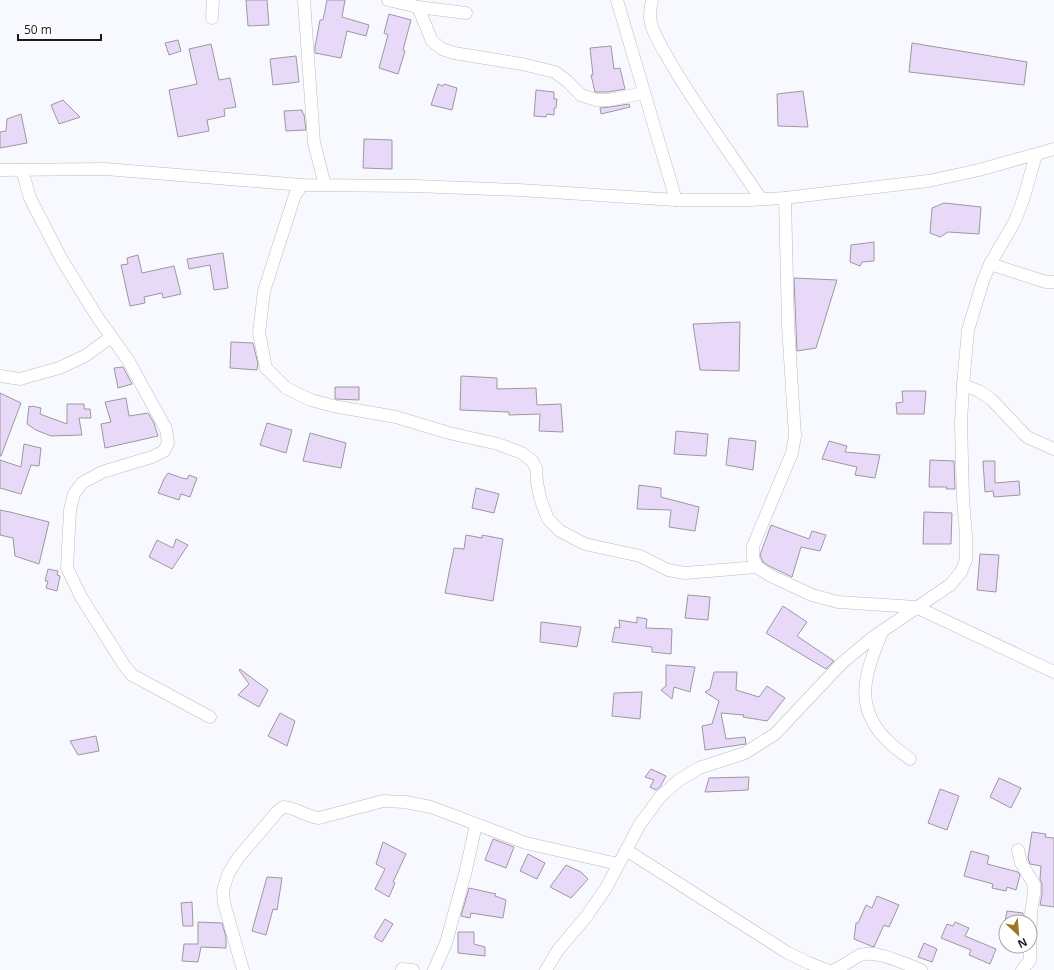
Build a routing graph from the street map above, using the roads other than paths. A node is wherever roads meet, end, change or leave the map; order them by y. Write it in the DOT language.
graph roads {
  1 [pos="213,0"];
  2 [pos="304,0"];
  3 [pos="388,0"];
  4 [pos="617,0"];
  5 [pos="652,0"];
  6 [pos="418,7"];
  7 [pos="466,14"];
  8 [pos="212,18"];
  9 [pos="644,93"];
  10 [pos="1054,149"];
  11 [pos="1036,155"];
  12 [pos="0,170"];
  13 [pos="22,170"];
  14 [pos="302,185"];
  15 [pos="325,185"];
  16 [pos="785,198"];
  17 [pos="761,199"];
  18 [pos="676,200"];
  19 [pos="990,264"];
  20 [pos="1054,282"];
  21 [pos="111,337"];
  22 [pos="0,376"];
  23 [pos="962,385"];
  24 [pos="1054,449"];
  25 [pos="757,567"];
  26 [pos="916,607"];
  27 [pos="883,630"];
  28 [pos="1054,672"];
  29 [pos="210,716"];
  30 [pos="910,759"];
  31 [pos="476,824"];
  32 [pos="626,850"];
  33 [pos="1018,850"];
  34 [pos="618,864"];
  35 [pos="1031,914"];
  36 [pos="1030,954"];
  37 [pos="243,970"];
  38 [pos="434,970"];
  39 [pos="546,970"];
  40 [pos="827,970"];
  41 [pos="834,970"];
  42 [pos="921,970"];
  43 [pos="1022,970"];
  1 -- 8 [label="street"];
  2 -- 15 [label="street"];
  3 -- 6 [label="street"];
  4 -- 9 [label="street"];
  5 -- 17 [label="street"];
  6 -- 7 [label="street"];
  6 -- 9 [label="street"];
  9 -- 18 [label="street"];
  10 -- 11 [label="street"];
  11 -- 16 [label="street"];
  11 -- 19 [label="street"];
  12 -- 13 [label="street"];
  13 -- 14 [label="street"];
  13 -- 21 [label="street"];
  14 -- 15 [label="street"];
  14 -- 25 [label="street"];
  15 -- 18 [label="street"];
  16 -- 17 [label="street"];
  16 -- 25 [label="street"];
  17 -- 18 [label="street"];
  19 -- 20 [label="street"];
  19 -- 23 [label="street"];
  21 -- 22 [label="street"];
  21 -- 29 [label="street"];
  23 -- 24 [label="street"];
  23 -- 26 [label="street"];
  25 -- 26 [label="street"];
  26 -- 27 [label="street"];
  26 -- 28 [label="street"];
  27 -- 30 [label="street"];
  27 -- 32 [label="street"];
  31 -- 34 [label="street"];
  31 -- 37 [label="street"];
  31 -- 38 [label="street"];
  32 -- 34 [label="street"];
  32 -- 40 [label="street"];
  33 -- 35 [label="street"];
  34 -- 39 [label="street"];
  36 -- 43 [label="street"];
  41 -- 42 [label="street"];
}
